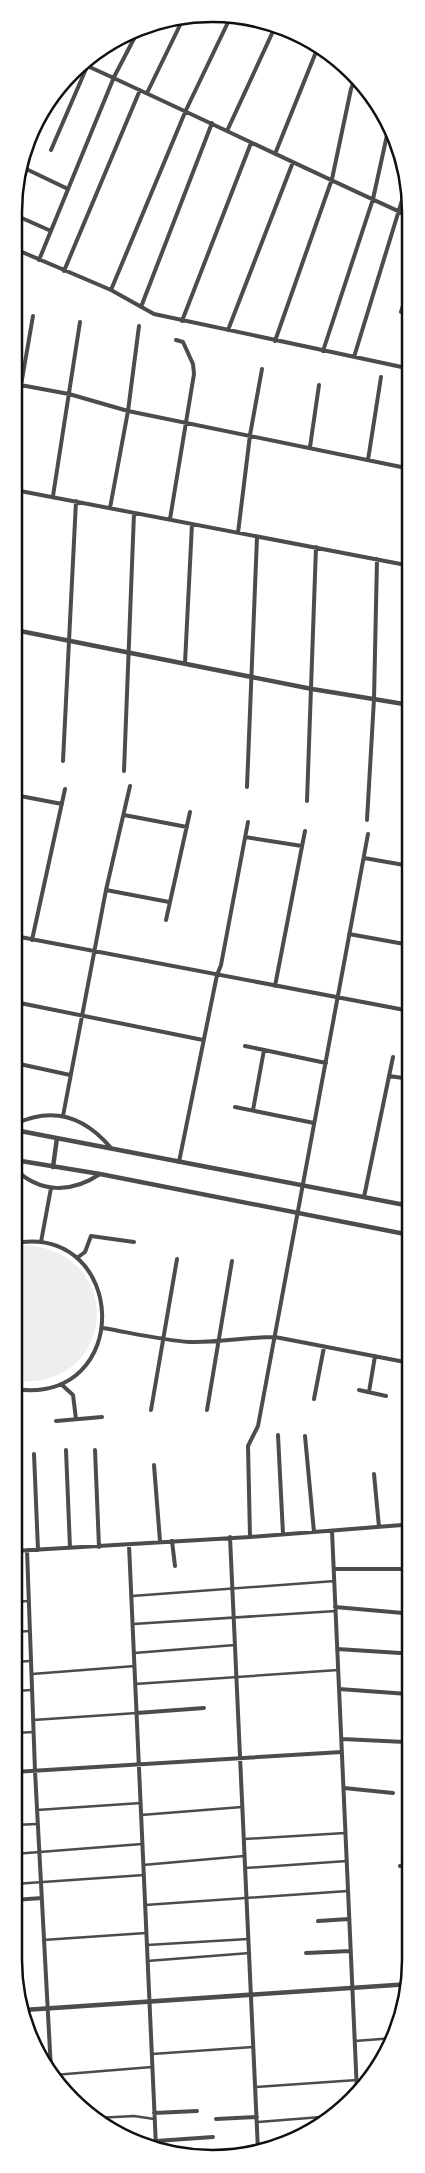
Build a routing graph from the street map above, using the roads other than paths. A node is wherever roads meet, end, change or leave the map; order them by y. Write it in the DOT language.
graph roads {
  1 [pos="228,23"];
  2 [pos="180,25"];
  3 [pos="272,32"];
  4 [pos="133,40"];
  5 [pos="315,53"];
  6 [pos="90,67"];
  7 [pos="81,76"];
  8 [pos="114,77"];
  9 [pos="353,84"];
  10 [pos="140,90"];
  11 [pos="147,93"];
  12 [pos="186,110"];
  13 [pos="212,123"];
  14 [pos="227,131"];
  15 [pos="387,137"];
  16 [pos="251,143"];
  17 [pos="51,150"];
  18 [pos="274,154"];
  19 [pos="293,162"];
  20 [pos="27,170"];
  21 [pos="332,179"];
  22 [pos="68,189"];
  23 [pos="373,199"];
  24 [pos="402,204"];
  25 [pos="400,212"];
  26 [pos="22,218"];
  27 [pos="51,231"];
  28 [pos="22,252"];
  29 [pos="40,260"];
  30 [pos="64,271"];
  31 [pos="111,290"];
  32 [pos="141,307"];
  33 [pos="402,309"];
  34 [pos="401,312"];
  35 [pos="33,316"];
  36 [pos="182,321"];
  37 [pos="80,322"];
  38 [pos="139,326"];
  39 [pos="228,330"];
  40 [pos="176,340"];
  41 [pos="276,341"];
  42 [pos="323,351"];
  43 [pos="354,357"];
  44 [pos="402,367"];
  45 [pos="262,369"];
  46 [pos="381,377"];
  47 [pos="22,379"];
  48 [pos="22,385"];
  49 [pos="319,385"];
  50 [pos="69,394"];
  51 [pos="128,411"];
  52 [pos="185,422"];
  53 [pos="250,435"];
  54 [pos="310,447"];
  55 [pos="368,460"];
  56 [pos="402,467"];
  57 [pos="22,491"];
  58 [pos="52,496"];
  59 [pos="76,501"];
  60 [pos="110,508"];
  61 [pos="134,513"];
  62 [pos="170,519"];
  63 [pos="192,524"];
  64 [pos="238,533"];
  65 [pos="257,537"];
  66 [pos="316,547"];
  67 [pos="377,559"];
  68 [pos="402,564"];
  69 [pos="22,631"];
  70 [pos="68,640"];
  71 [pos="130,652"];
  72 [pos="185,664"];
  73 [pos="250,676"];
  74 [pos="312,688"];
  75 [pos="374,699"];
  76 [pos="402,704"];
  77 [pos="63,761"];
  78 [pos="124,771"];
  79 [pos="130,786"];
  80 [pos="247,787"];
  81 [pos="65,789"];
  82 [pos="22,796"];
  83 [pos="307,801"];
  84 [pos="62,804"];
  85 [pos="190,812"];
  86 [pos="124,815"];
  87 [pos="367,820"];
  88 [pos="248,822"];
  89 [pos="187,827"];
  90 [pos="305,831"];
  91 [pos="368,834"];
  92 [pos="245,837"];
  93 [pos="302,846"];
  94 [pos="364,858"];
  95 [pos="402,865"];
  96 [pos="106,890"];
  97 [pos="169,902"];
  98 [pos="166,920"];
  99 [pos="350,934"];
  100 [pos="22,938"];
  101 [pos="32,940"];
  102 [pos="402,943"];
  103 [pos="94,953"];
  104 [pos="217,974"];
  105 [pos="275,986"];
  106 [pos="339,998"];
  107 [pos="22,1003"];
  108 [pos="402,1010"];
  109 [pos="81,1015"];
  110 [pos="204,1040"];
  111 [pos="245,1046"];
  112 [pos="264,1050"];
  113 [pos="393,1057"];
  114 [pos="326,1063"];
  115 [pos="22,1065"];
  116 [pos="70,1075"];
  117 [pos="389,1076"];
  118 [pos="402,1078"];
  119 [pos="235,1107"];
  120 [pos="253,1110"];
  121 [pos="63,1116"];
  122 [pos="22,1120"];
  123 [pos="314,1122"];
  124 [pos="22,1131"];
  125 [pos="57,1138"];
  126 [pos="111,1148"];
  127 [pos="22,1161"];
  128 [pos="179,1162"];
  129 [pos="53,1167"];
  130 [pos="100,1174"];
  131 [pos="22,1176"];
  132 [pos="302,1184"];
  133 [pos="50,1188"];
  134 [pos="364,1197"];
  135 [pos="402,1204"];
  136 [pos="298,1214"];
  137 [pos="402,1234"];
  138 [pos="41,1242"];
  139 [pos="134,1242"];
  140 [pos="22,1243"];
  141 [pos="77,1258"];
  142 [pos="177,1259"];
  143 [pos="232,1261"];
  144 [pos="103,1328"];
  145 [pos="275,1337"];
  146 [pos="164,1339"];
  147 [pos="219,1341"];
  148 [pos="324,1347"];
  149 [pos="375,1356"];
  150 [pos="402,1362"];
  151 [pos="62,1384"];
  152 [pos="22,1390"];
  153 [pos="360,1390"];
  154 [pos="369,1392"];
  155 [pos="386,1396"];
  156 [pos="314,1398"];
  157 [pos="151,1410"];
  158 [pos="207,1410"];
  159 [pos="102,1417"];
  160 [pos="76,1419"];
  161 [pos="56,1421"];
  162 [pos="278,1435"];
  163 [pos="305,1436"];
  164 [pos="66,1450"];
  165 [pos="95,1450"];
  166 [pos="34,1454"];
  167 [pos="154,1465"];
  168 [pos="374,1474"];
  169 [pos="402,1525"];
  170 [pos="379,1527"];
  171 [pos="332,1531"];
  172 [pos="314,1532"];
  173 [pos="283,1534"];
  174 [pos="230,1537"];
  175 [pos="250,1537"];
  176 [pos="160,1541"];
  177 [pos="172,1541"];
  178 [pos="130,1544"];
  179 [pos="99,1547"];
  180 [pos="70,1548"];
  181 [pos="22,1550"];
  182 [pos="27,1550"];
  183 [pos="38,1550"];
  184 [pos="174,1566"];
  185 [pos="334,1569"];
  186 [pos="402,1569"];
  187 [pos="334,1582"];
  188 [pos="233,1589"];
  189 [pos="132,1596"];
  190 [pos="30,1601"];
  191 [pos="22,1602"];
  192 [pos="336,1609"];
  193 [pos="402,1613"];
  194 [pos="234,1618"];
  195 [pos="133,1624"];
  196 [pos="31,1631"];
  197 [pos="22,1632"];
  198 [pos="235,1645"];
  199 [pos="338,1649"];
  200 [pos="134,1653"];
  201 [pos="400,1653"];
  202 [pos="32,1661"];
  203 [pos="22,1662"];
  204 [pos="135,1666"];
  205 [pos="338,1670"];
  206 [pos="32,1674"];
  207 [pos="237,1677"];
  208 [pos="135,1684"];
  209 [pos="339,1689"];
  210 [pos="32,1690"];
  211 [pos="22,1691"];
  212 [pos="402,1694"];
  213 [pos="204,1708"];
  214 [pos="137,1713"];
  215 [pos="33,1720"];
  216 [pos="34,1732"];
  217 [pos="22,1733"];
  218 [pos="342,1739"];
  219 [pos="402,1742"];
  220 [pos="342,1752"];
  221 [pos="240,1758"];
  222 [pos="139,1764"];
  223 [pos="35,1771"];
  224 [pos="22,1772"];
  225 [pos="344,1788"];
  226 [pos="393,1792"];
  227 [pos="141,1803"];
  228 [pos="242,1807"];
  229 [pos="37,1810"];
  230 [pos="141,1815"];
  231 [pos="37,1824"];
  232 [pos="22,1825"];
  233 [pos="345,1833"];
  234 [pos="244,1839"];
  235 [pos="142,1844"];
  236 [pos="40,1852"];
  237 [pos="22,1853"];
  238 [pos="244,1856"];
  239 [pos="347,1862"];
  240 [pos="143,1864"];
  241 [pos="245,1868"];
  242 [pos="144,1875"];
  243 [pos="42,1882"];
  244 [pos="22,1883"];
  245 [pos="348,1891"];
  246 [pos="247,1897"];
  247 [pos="42,1898"];
  248 [pos="22,1899"];
  249 [pos="145,1904"];
  250 [pos="349,1919"];
  251 [pos="318,1921"];
  252 [pos="146,1933"];
  253 [pos="249,1939"];
  254 [pos="43,1940"];
  255 [pos="147,1946"];
  256 [pos="351,1951"];
  257 [pos="250,1953"];
  258 [pos="306,1953"];
  259 [pos="147,1960"];
  260 [pos="401,1985"];
  261 [pos="353,1988"];
  262 [pos="251,1996"];
  263 [pos="149,2003"];
  264 [pos="48,2008"];
  265 [pos="29,2010"];
  266 [pos="386,2039"];
  267 [pos="355,2041"];
  268 [pos="254,2047"];
  269 [pos="152,2054"];
  270 [pos="50,2059"];
  271 [pos="152,2068"];
  272 [pos="60,2074"];
  273 [pos="357,2080"];
  274 [pos="357,2084"];
  275 [pos="256,2087"];
  276 [pos="196,2111"];
  277 [pos="154,2113"];
  278 [pos="106,2117"];
  279 [pos="320,2117"];
  280 [pos="154,2119"];
  281 [pos="216,2119"];
  282 [pos="258,2119"];
  283 [pos="213,2137"];
  284 [pos="156,2141"];
  285 [pos="258,2145"];
  1 -- 12 [label="street"];
  2 -- 11 [label="street"];
  3 -- 14 [label="street"];
  4 -- 8 [label="street"];
  5 -- 18 [label="street"];
  6 -- 8 [label="street"];
  7 -- 17 [label="street"];
  8 -- 10 [label="street"];
  8 -- 22 [label="street"];
  9 -- 21 [label="street"];
  10 -- 11 [label="street"];
  10 -- 30 [label="street"];
  11 -- 12 [label="street"];
  12 -- 13 [label="street"];
  12 -- 31 [label="street"];
  13 -- 14 [label="street"];
  13 -- 32 [label="street"];
  14 -- 16 [label="street"];
  15 -- 23 [label="street"];
  16 -- 18 [label="street"];
  16 -- 36 [label="street"];
  18 -- 19 [label="street"];
  19 -- 21 [label="street"];
  19 -- 39 [label="street"];
  20 -- 22 [label="street"];
  21 -- 23 [label="street"];
  21 -- 41 [label="street"];
  22 -- 27 [label="street"];
  23 -- 25 [label="street"];
  23 -- 42 [label="street"];
  24 -- 25 [label="street"];
  25 -- 43 [label="street"];
  26 -- 27 [label="street"];
  27 -- 29 [label="street"];
  28 -- 29 [label="street"];
  29 -- 30 [label="street"];
  30 -- 31 [label="street"];
  31 -- 32 [label="street"];
  32 -- 36 [label="street"];
  33 -- 34 [label="street"];
  35 -- 47 [label="street"];
  36 -- 39 [label="street"];
  37 -- 50 [label="street"];
  38 -- 51 [label="street"];
  39 -- 41 [label="street"];
  40 -- 52 [label="street"];
  41 -- 42 [label="street"];
  42 -- 43 [label="street"];
  43 -- 44 [label="street"];
  45 -- 53 [label="street"];
  46 -- 55 [label="street"];
  48 -- 50 [label="street"];
  49 -- 54 [label="street"];
  50 -- 51 [label="street"];
  50 -- 58 [label="street"];
  51 -- 52 [label="street"];
  51 -- 60 [label="street"];
  52 -- 53 [label="street"];
  52 -- 62 [label="street"];
  53 -- 54 [label="street"];
  53 -- 64 [label="street"];
  54 -- 55 [label="street"];
  55 -- 56 [label="street"];
  57 -- 58 [label="street"];
  58 -- 59 [label="street"];
  59 -- 60 [label="street"];
  59 -- 70 [label="street"];
  60 -- 61 [label="street"];
  61 -- 62 [label="street"];
  61 -- 71 [label="street"];
  62 -- 63 [label="street"];
  63 -- 64 [label="street"];
  63 -- 72 [label="street"];
  64 -- 65 [label="street"];
  65 -- 66 [label="street"];
  65 -- 73 [label="street"];
  66 -- 67 [label="street"];
  66 -- 74 [label="street"];
  67 -- 68 [label="street"];
  67 -- 75 [label="street"];
  69 -- 70 [label="street"];
  70 -- 71 [label="street"];
  70 -- 77 [label="street"];
  71 -- 72 [label="street"];
  71 -- 78 [label="street"];
  72 -- 73 [label="street"];
  73 -- 74 [label="street"];
  73 -- 80 [label="street"];
  74 -- 75 [label="street"];
  74 -- 83 [label="street"];
  75 -- 76 [label="street"];
  75 -- 87 [label="street"];
  79 -- 86 [label="street"];
  81 -- 84 [label="street"];
  82 -- 84 [label="street"];
  84 -- 101 [label="street"];
  85 -- 89 [label="street"];
  86 -- 89 [label="street"];
  86 -- 96 [label="street"];
  88 -- 92 [label="street"];
  89 -- 97 [label="street"];
  90 -- 93 [label="street"];
  91 -- 94 [label="street"];
  92 -- 93 [label="street"];
  92 -- 104 [label="street"];
  93 -- 105 [label="street"];
  94 -- 95 [label="street"];
  94 -- 99 [label="street"];
  96 -- 97 [label="street"];
  96 -- 103 [label="street"];
  97 -- 98 [label="street"];
  99 -- 102 [label="street"];
  99 -- 106 [label="street"];
  100 -- 101 [label="street"];
  101 -- 103 [label="street"];
  103 -- 104 [label="street"];
  103 -- 109 [label="street"];
  104 -- 105 [label="street"];
  104 -- 110 [label="street"];
  105 -- 106 [label="street"];
  106 -- 108 [label="street"];
  106 -- 114 [label="street"];
  107 -- 109 [label="street"];
  109 -- 110 [label="street"];
  109 -- 116 [label="street"];
  110 -- 128 [label="street"];
  111 -- 112 [label="street"];
  112 -- 114 [label="street"];
  112 -- 120 [label="street"];
  113 -- 117 [label="street"];
  114 -- 123 [label="street"];
  115 -- 116 [label="street"];
  116 -- 121 [label="street"];
  117 -- 118 [label="street"];
  117 -- 134 [label="street"];
  119 -- 120 [label="street"];
  120 -- 123 [label="street"];
  121 -- 122 [label="street"];
  121 -- 126 [label="street"];
  123 -- 132 [label="street"];
  124 -- 125 [label="street"];
  125 -- 126 [label="street"];
  125 -- 129 [label="street"];
  126 -- 128 [label="street"];
  127 -- 129 [label="street"];
  128 -- 132 [label="street"];
  129 -- 130 [label="street"];
  130 -- 133 [label="street"];
  130 -- 136 [label="street"];
  131 -- 133 [label="street"];
  132 -- 134 [label="street"];
  132 -- 136 [label="street"];
  133 -- 138 [label="street"];
  134 -- 135 [label="street"];
  136 -- 137 [label="street"];
  136 -- 145 [label="street"];
  138 -- 140 [label="street"];
  138 -- 141 [label="street"];
  139 -- 141 [label="street"];
  141 -- 144 [label="street"];
  142 -- 146 [label="street"];
  143 -- 147 [label="street"];
  144 -- 146 [label="street"];
  144 -- 151 [label="street"];
  145 -- 147 [label="street"];
  145 -- 148 [label="street"];
  145 -- 175 [label="street"];
  146 -- 147 [label="street"];
  146 -- 157 [label="street"];
  147 -- 158 [label="street"];
  148 -- 149 [label="street"];
  148 -- 156 [label="street"];
  149 -- 150 [label="street"];
  149 -- 154 [label="street"];
  151 -- 152 [label="street"];
  151 -- 160 [label="street"];
  153 -- 154 [label="street"];
  154 -- 155 [label="street"];
  159 -- 160 [label="street"];
  160 -- 161 [label="street"];
  162 -- 173 [label="street"];
  163 -- 172 [label="street"];
  164 -- 180 [label="street"];
  165 -- 179 [label="street"];
  166 -- 183 [label="street"];
  167 -- 176 [label="street"];
  168 -- 170 [label="street"];
  169 -- 170 [label="street"];
  170 -- 171 [label="street"];
  171 -- 172 [label="street"];
  171 -- 185 [label="street"];
  172 -- 173 [label="street"];
  173 -- 175 [label="street"];
  174 -- 175 [label="street"];
  174 -- 177 [label="street"];
  174 -- 188 [label="street"];
  176 -- 177 [label="street"];
  176 -- 178 [label="street"];
  177 -- 184 [label="street"];
  178 -- 179 [label="street"];
  178 -- 189 [label="street"];
  179 -- 180 [label="street"];
  180 -- 183 [label="street"];
  181 -- 182 [label="street"];
  182 -- 183 [label="street"];
  182 -- 190 [label="street"];
  185 -- 186 [label="street"];
  185 -- 187 [label="street"];
  187 -- 188 [label="street"];
  187 -- 192 [label="street"];
  188 -- 189 [label="street"];
  188 -- 194 [label="street"];
  189 -- 195 [label="street"];
  190 -- 191 [label="street"];
  190 -- 196 [label="street"];
  192 -- 193 [label="street"];
  192 -- 194 [label="street"];
  192 -- 199 [label="street"];
  194 -- 195 [label="street"];
  194 -- 198 [label="street"];
  195 -- 200 [label="street"];
  196 -- 197 [label="street"];
  196 -- 202 [label="street"];
  198 -- 200 [label="street"];
  198 -- 207 [label="street"];
  199 -- 201 [label="street"];
  199 -- 205 [label="street"];
  200 -- 204 [label="street"];
  202 -- 203 [label="street"];
  202 -- 206 [label="street"];
  204 -- 206 [label="street"];
  204 -- 208 [label="street"];
  205 -- 207 [label="street"];
  205 -- 209 [label="street"];
  206 -- 210 [label="street"];
  207 -- 208 [label="street"];
  207 -- 221 [label="street"];
  208 -- 214 [label="street"];
  209 -- 212 [label="street"];
  209 -- 218 [label="street"];
  210 -- 211 [label="street"];
  210 -- 215 [label="street"];
  213 -- 214 [label="street"];
  214 -- 215 [label="street"];
  214 -- 222 [label="street"];
  215 -- 216 [label="street"];
  216 -- 217 [label="street"];
  216 -- 223 [label="street"];
  218 -- 219 [label="street"];
  218 -- 220 [label="street"];
  220 -- 221 [label="street"];
  220 -- 225 [label="street"];
  221 -- 222 [label="street"];
  221 -- 228 [label="street"];
  222 -- 223 [label="street"];
  222 -- 227 [label="street"];
  223 -- 224 [label="street"];
  223 -- 229 [label="street"];
  225 -- 226 [label="street"];
  225 -- 233 [label="street"];
  227 -- 229 [label="street"];
  227 -- 230 [label="street"];
  228 -- 230 [label="street"];
  228 -- 234 [label="street"];
  229 -- 231 [label="street"];
  230 -- 235 [label="street"];
  231 -- 232 [label="street"];
  231 -- 236 [label="street"];
  233 -- 234 [label="street"];
  233 -- 239 [label="street"];
  234 -- 238 [label="street"];
  235 -- 236 [label="street"];
  235 -- 240 [label="street"];
  236 -- 237 [label="street"];
  236 -- 243 [label="street"];
  238 -- 240 [label="street"];
  238 -- 241 [label="street"];
  239 -- 241 [label="street"];
  239 -- 245 [label="street"];
  240 -- 242 [label="street"];
  241 -- 246 [label="street"];
  242 -- 243 [label="street"];
  242 -- 249 [label="street"];
  243 -- 244 [label="street"];
  243 -- 247 [label="street"];
  245 -- 246 [label="street"];
  245 -- 250 [label="street"];
  246 -- 249 [label="street"];
  246 -- 253 [label="street"];
  247 -- 248 [label="street"];
  247 -- 254 [label="street"];
  249 -- 252 [label="street"];
  250 -- 251 [label="street"];
  250 -- 256 [label="street"];
  252 -- 254 [label="street"];
  252 -- 255 [label="street"];
  253 -- 255 [label="street"];
  253 -- 257 [label="street"];
  254 -- 264 [label="street"];
  255 -- 259 [label="street"];
  256 -- 258 [label="street"];
  256 -- 261 [label="street"];
  257 -- 259 [label="street"];
  257 -- 262 [label="street"];
  259 -- 263 [label="street"];
  260 -- 261 [label="street"];
  261 -- 262 [label="street"];
  261 -- 267 [label="street"];
  262 -- 263 [label="street"];
  262 -- 268 [label="street"];
  263 -- 264 [label="street"];
  263 -- 269 [label="street"];
  264 -- 265 [label="street"];
  264 -- 270 [label="street"];
  266 -- 267 [label="street"];
  267 -- 273 [label="street"];
  268 -- 269 [label="street"];
  268 -- 275 [label="street"];
  269 -- 271 [label="street"];
  271 -- 272 [label="street"];
  271 -- 277 [label="street"];
  273 -- 274 [label="street"];
  273 -- 275 [label="street"];
  275 -- 282 [label="street"];
  276 -- 277 [label="street"];
  277 -- 280 [label="street"];
  278 -- 280 [label="street"];
  279 -- 282 [label="street"];
  280 -- 284 [label="street"];
  281 -- 282 [label="street"];
  282 -- 285 [label="street"];
  283 -- 284 [label="street"];
}
